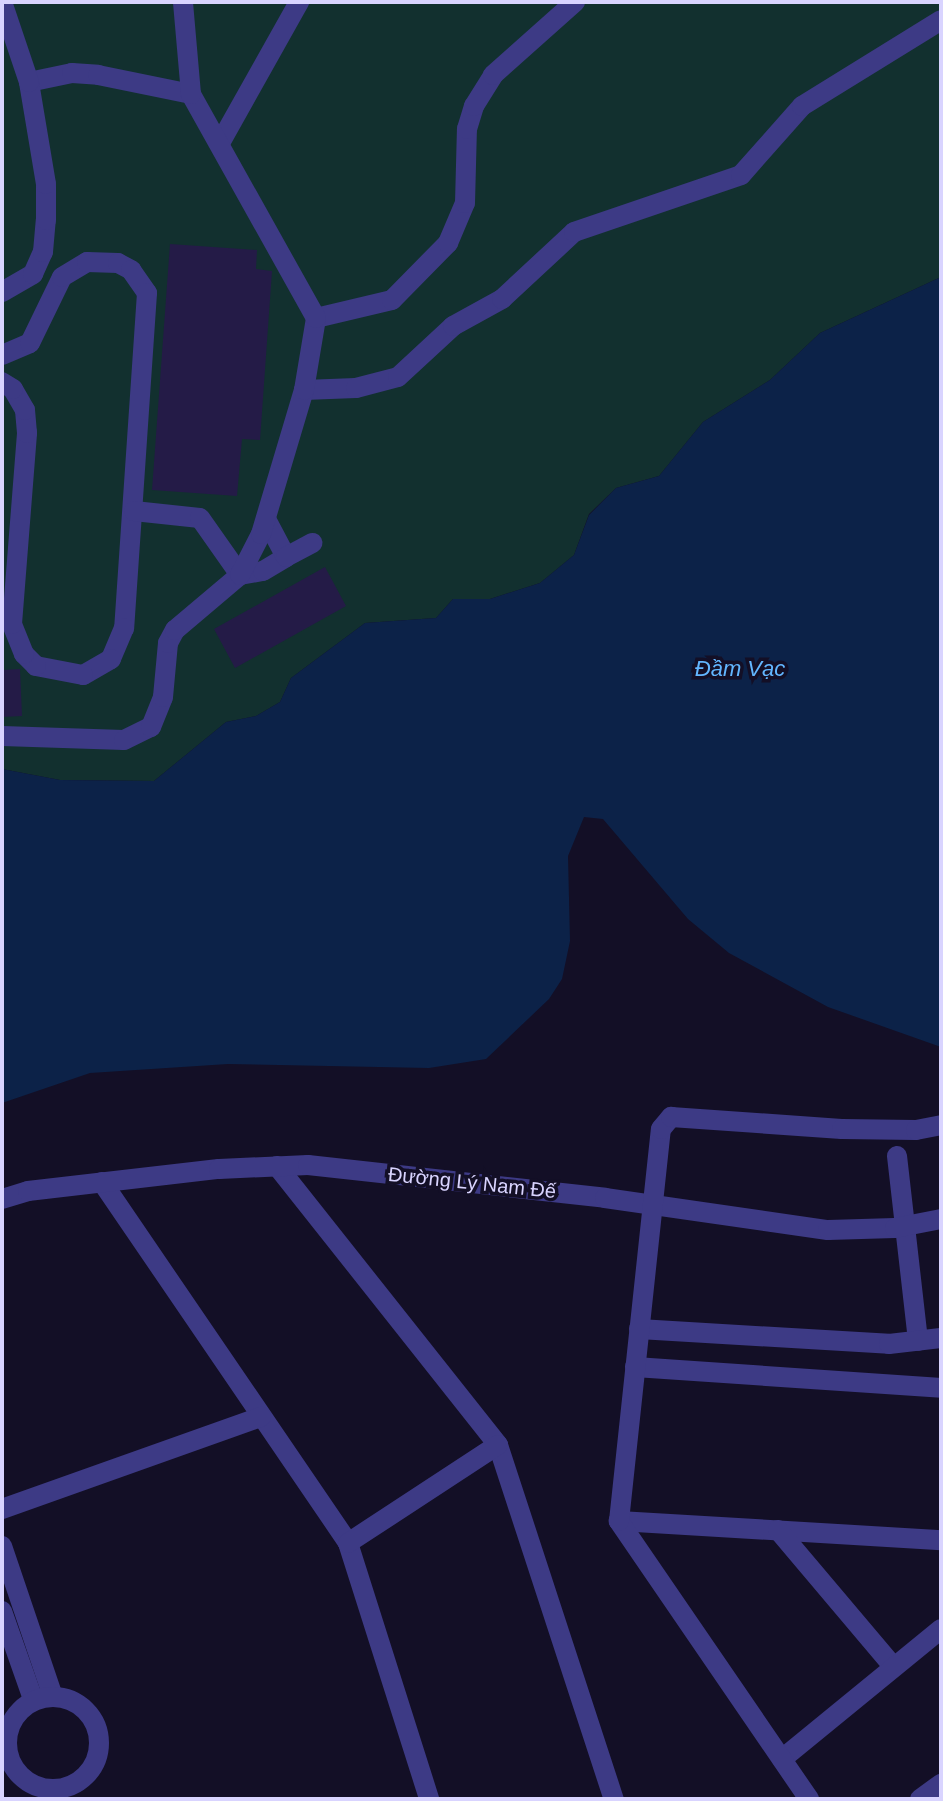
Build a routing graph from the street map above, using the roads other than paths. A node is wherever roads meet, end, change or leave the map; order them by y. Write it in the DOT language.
graph roads {
  1 [pos="2,2"];
  2 [pos="183,2"];
  3 [pos="299,2"];
  4 [pos="575,2"];
  5 [pos="941,20"];
  6 [pos="29,82"];
  7 [pos="191,94"];
  8 [pos="220,143"];
  9 [pos="2,292"];
  10 [pos="316,318"];
  11 [pos="2,355"];
  12 [pos="2,382"];
  13 [pos="304,390"];
  14 [pos="134,511"];
  15 [pos="266,519"];
  16 [pos="312,543"];
  17 [pos="286,557"];
  18 [pos="240,575"];
  19 [pos="2,736"];
  20 [pos="941,1125"];
  21 [pos="897,1156"];
  22 [pos="277,1166"];
  23 [pos="102,1182"];
  24 [pos="2,1199"];
  25 [pos="652,1205"];
  26 [pos="941,1219"];
  27 [pos="907,1226"];
  28 [pos="639,1329"];
  29 [pos="941,1338"];
  30 [pos="918,1341"];
  31 [pos="635,1367"];
  32 [pos="941,1388"];
  33 [pos="261,1417"];
  34 [pos="498,1445"];
  35 [pos="2,1509"];
  36 [pos="619,1521"];
  37 [pos="778,1530"];
  38 [pos="941,1540"];
  39 [pos="348,1543"];
  40 [pos="2,1546"];
  41 [pos="2,1611"];
  42 [pos="941,1629"];
  43 [pos="892,1665"];
  44 [pos="43,1696"];
  45 [pos="5,1756"];
  46 [pos="782,1759"];
  47 [pos="941,1784"];
  48 [pos="85,1790"];
  49 [pos="59,1795"];
  50 [pos="429,1799"];
  51 [pos="614,1799"];
  52 [pos="809,1799"];
  53 [pos="920,1799"];
  1 -- 6 [label="street"];
  2 -- 7 [label="street"];
  3 -- 8 [label="street"];
  4 -- 10 [label="street"];
  5 -- 13 [label="street"];
  6 -- 7 [label="street"];
  6 -- 9 [label="street"];
  7 -- 8 [label="street"];
  8 -- 10 [label="street"];
  10 -- 13 [label="street"];
  11 -- 14 [label="street"];
  12 -- 14 [label="street"];
  13 -- 15 [label="street"];
  14 -- 18 [label="street"];
  15 -- 17 [label="street"];
  15 -- 18 [label="street"];
  16 -- 17 [label="street"];
  17 -- 18 [label="street"];
  18 -- 19 [label="street"];
  20 -- 25 [label="street"];
  21 -- 27 [label="street"];
  22 -- 23 [label="street, Đường Lý Nam Đế"];
  22 -- 25 [label="street, Đường Lý Nam Đế"];
  22 -- 34 [label="street"];
  23 -- 24 [label="street, Đường Lý Nam Đế"];
  23 -- 33 [label="street"];
  25 -- 27 [label="street, Đường Lý Nam Đế"];
  25 -- 28 [label="street"];
  26 -- 27 [label="street, Đường Lý Nam Đế"];
  27 -- 30 [label="street"];
  28 -- 30 [label="street"];
  28 -- 31 [label="street"];
  29 -- 30 [label="street"];
  31 -- 32 [label="street"];
  31 -- 36 [label="street"];
  33 -- 35 [label="street"];
  33 -- 39 [label="street"];
  34 -- 39 [label="street"];
  34 -- 51 [label="street"];
  36 -- 37 [label="street"];
  36 -- 46 [label="street"];
  37 -- 38 [label="street"];
  37 -- 43 [label="street"];
  39 -- 50 [label="street"];
  40 -- 44 [label="street"];
  41 -- 44 [label="street"];
  42 -- 43 [label="street"];
  43 -- 46 [label="street"];
  44 -- 45 [label="street"];
  44 -- 48 [label="street"];
  45 -- 49 [label="street"];
  46 -- 52 [label="street"];
  47 -- 53 [label="street"];
  48 -- 49 [label="street"];
}
